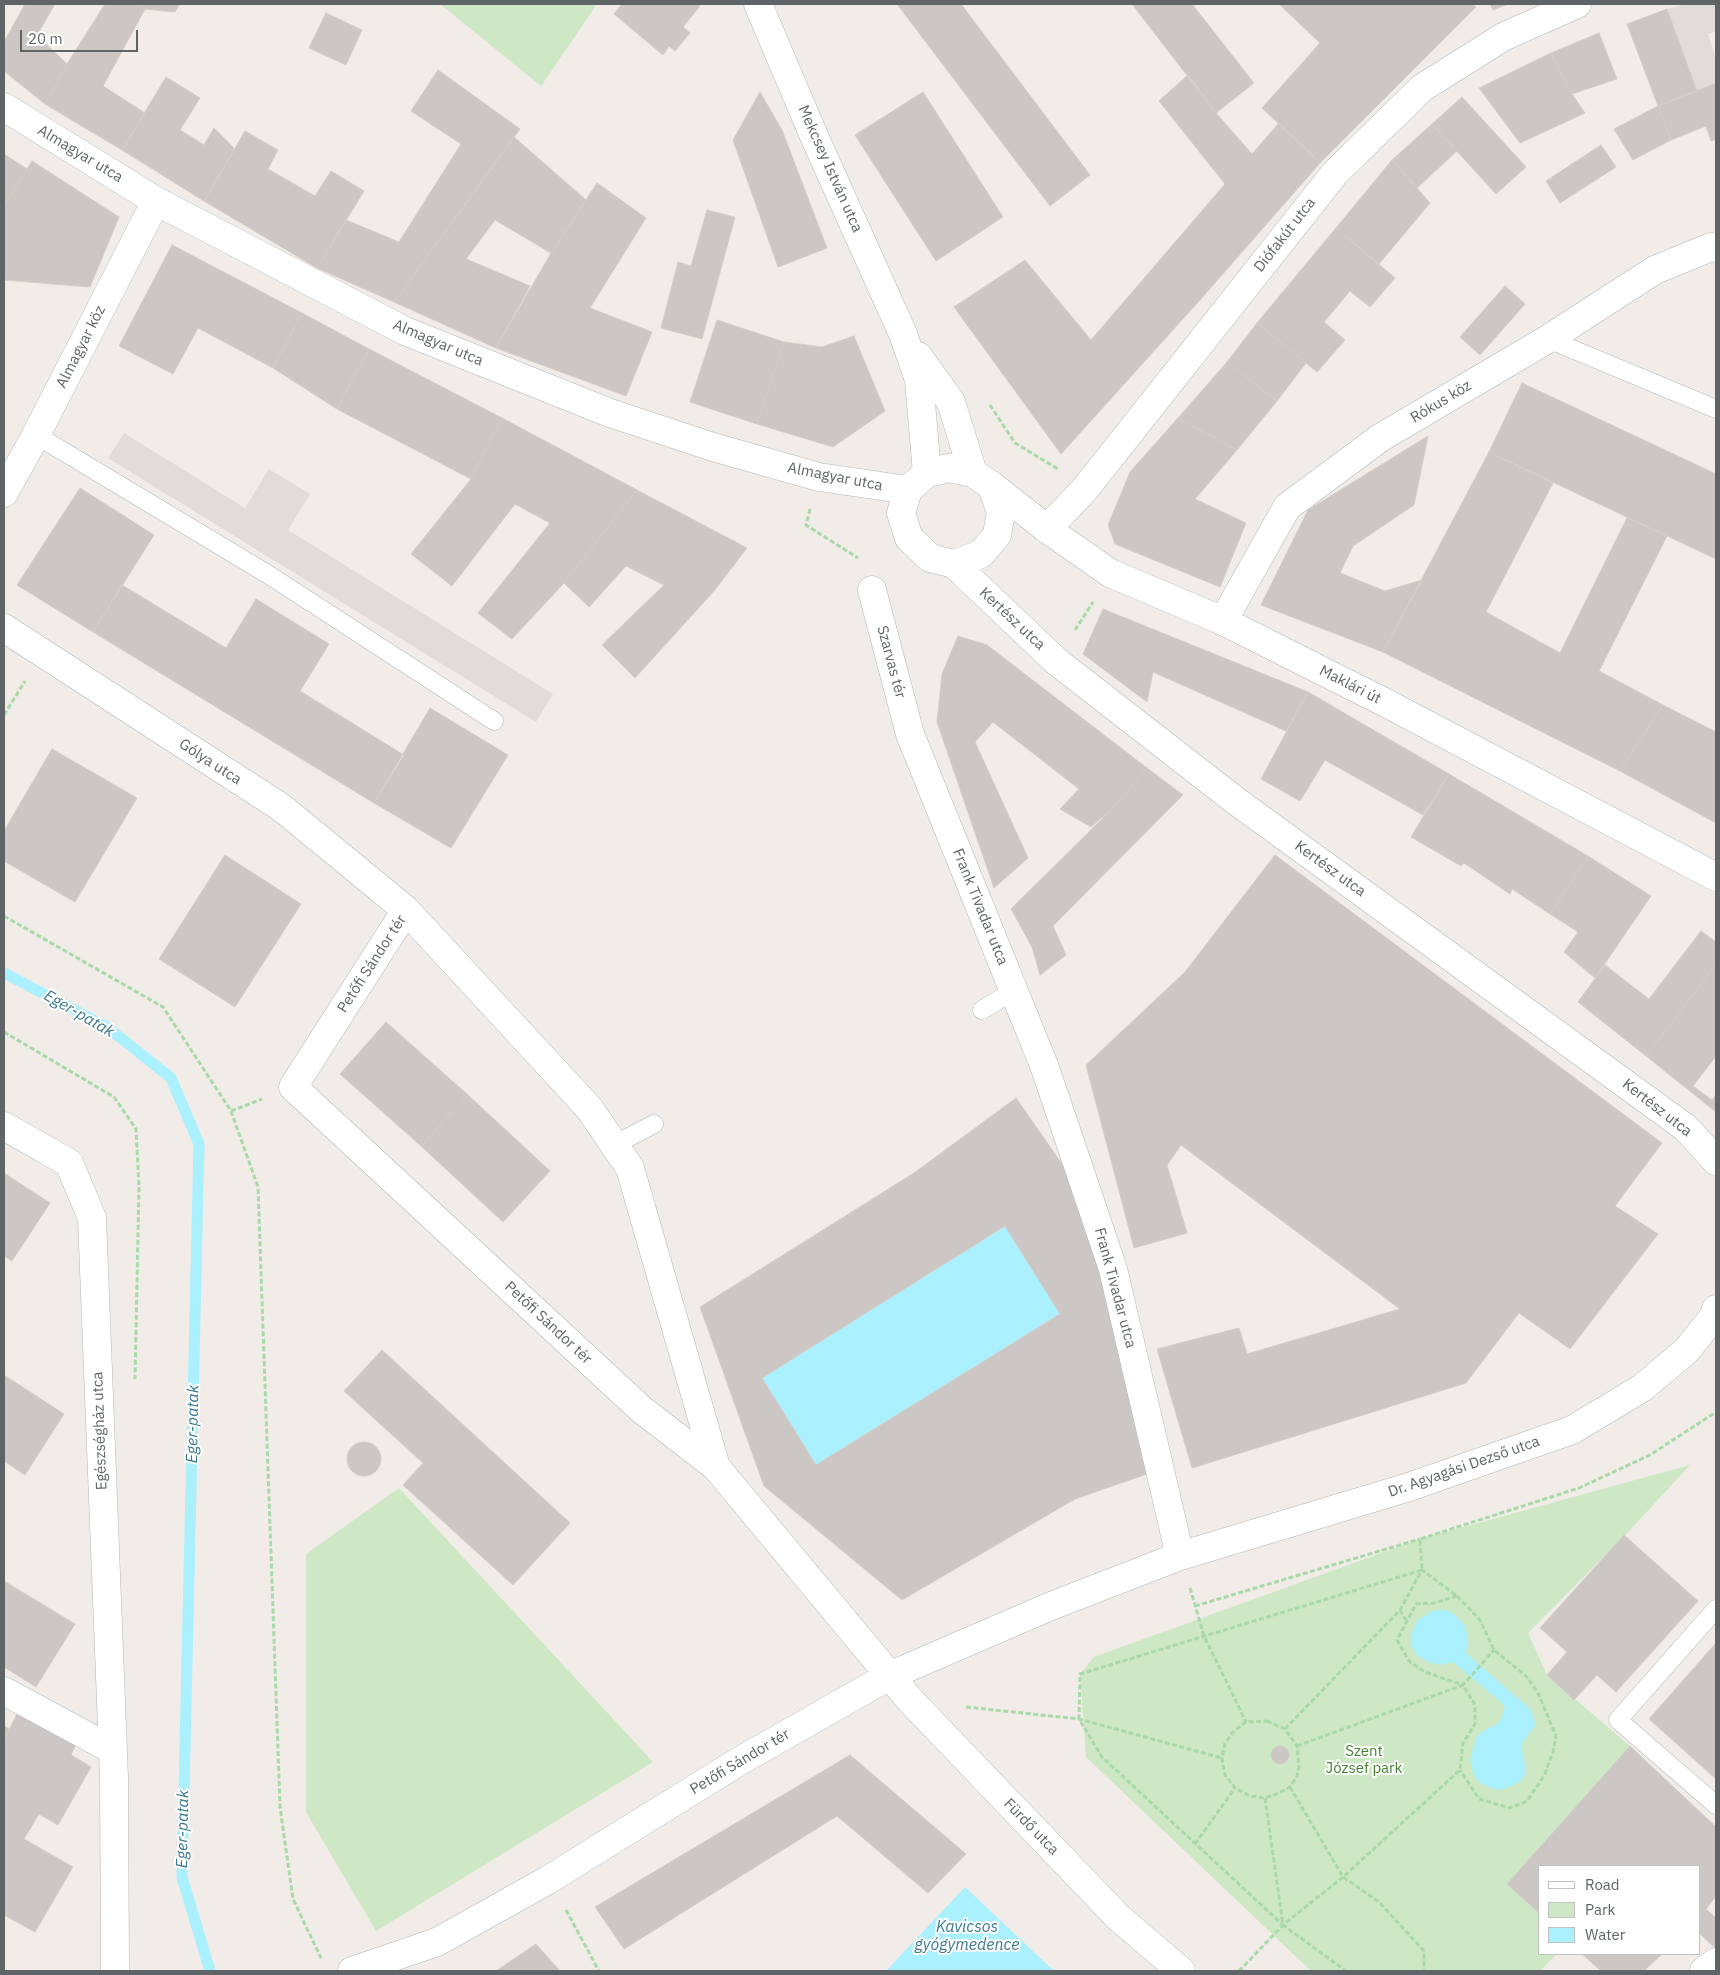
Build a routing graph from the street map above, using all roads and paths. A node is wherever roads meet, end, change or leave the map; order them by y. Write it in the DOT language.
graph roads {
  1 [pos="758,4"];
  2 [pos="1577,4"];
  3 [pos="4,107"];
  4 [pos="156,201"];
  5 [pos="1716,248"];
  6 [pos="903,334"];
  7 [pos="1548,339"];
  8 [pos="1716,409"];
  9 [pos="36,435"];
  10 [pos="819,477"];
  11 [pos="982,479"];
  12 [pos="918,482"];
  13 [pos="4,493"];
  14 [pos="1047,529"];
  15 [pos="954,564"];
  16 [pos="1110,574"];
  17 [pos="872,590"];
  18 [pos="1223,621"];
  19 [pos="4,628"];
  20 [pos="1056,660"];
  21 [pos="494,721"];
  22 [pos="910,734"];
  23 [pos="1716,877"];
  24 [pos="406,910"];
  25 [pos="4,916"];
  26 [pos="1013,991"];
  27 [pos="982,1010"];
  28 [pos="654,1124"];
  29 [pos="4,1126"];
  30 [pos="614,1145"];
  31 [pos="1716,1161"];
  32 [pos="1715,1313"];
  33 [pos="1716,1412"];
  34 [pos="716,1467"];
  35 [pos="1420,1539"];
  36 [pos="1180,1556"];
  37 [pos="1422,1570"];
  38 [pos="1457,1596"];
  39 [pos="1195,1606"];
  40 [pos="1716,1609"];
  41 [pos="1400,1610"];
  42 [pos="1407,1620"];
  43 [pos="1204,1636"];
  44 [pos="1494,1650"];
  45 [pos="889,1676"];
  46 [pos="1463,1686"];
  47 [pos="15,1697"];
  48 [pos="910,1700"];
  49 [pos="1079,1719"];
  50 [pos="1246,1722"];
  51 [pos="1285,1729"];
  52 [pos="1297,1746"];
  53 [pos="113,1750"];
  54 [pos="1222,1758"];
  55 [pos="1460,1770"];
  56 [pos="1290,1787"];
  57 [pos="1235,1788"];
  58 [pos="1265,1798"];
  59 [pos="1716,1805"];
  60 [pos="1195,1844"];
  61 [pos="1343,1877"];
  62 [pos="548,1880"];
  63 [pos="1283,1925"];
  64 [pos="322,1962"];
  65 [pos="1716,1962"];
  66 [pos="115,1971"];
  67 [pos="352,1971"];
  68 [pos="599,1971"];
  69 [pos="1181,1971"];
  70 [pos="1239,1971"];
  71 [pos="1346,1971"];
  72 [pos="1424,1971"];
  73 [pos="1704,1971"];
  1 -- 6 [label="street, Mekcsey István utca"];
  2 -- 14 [label="street, Diófakút utca"];
  3 -- 4 [label="street, Almagyar utca"];
  4 -- 9 [label="street, Almagyar köz"];
  4 -- 10 [label="street, Almagyar utca"];
  5 -- 7 [label="street, Rókus köz"];
  6 -- 11 [label="street, Mekcsey István utca"];
  6 -- 12 [label="street, Mekcsey István utca"];
  7 -- 8 [label="lane"];
  7 -- 18 [label="street, Rókus köz"];
  9 -- 13 [label="street, Almagyar köz"];
  9 -- 21 [label="lane"];
  10 -- 12 [label="street, Almagyar utca"];
  10 -- 17 [label="path"];
  11 -- 12 [label="street"];
  11 -- 14 [label="street, Maklári út"];
  11 -- 15 [label="street"];
  12 -- 15 [label="street"];
  14 -- 16 [label="street, Maklári út"];
  15 -- 20 [label="street, Kertész utca"];
  16 -- 18 [label="street, Maklári út"];
  16 -- 20 [label="path"];
  17 -- 22 [label="street, Szarvas tér"];
  18 -- 23 [label="street, Maklári út"];
  19 -- 24 [label="street, Gólya utca"];
  20 -- 31 [label="street, Kertész utca"];
  22 -- 26 [label="street, Frank Tivadar utca"];
  24 -- 30 [label="street, Petőfi Sándor tér"];
  24 -- 34 [label="street, Petőfi Sándor tér"];
  25 -- 64 [label="path"];
  26 -- 27 [label="lane"];
  26 -- 36 [label="street, Frank Tivadar utca"];
  28 -- 30 [label="lane"];
  29 -- 53 [label="street, Egészségház utca"];
  30 -- 34 [label="street, Petőfi Sándor tér"];
  32 -- 36 [label="street, Dr. Agyagási Dezső utca"];
  33 -- 35 [label="path"];
  34 -- 45 [label="street, Petőfi Sándor tér"];
  35 -- 37 [label="path"];
  35 -- 39 [label="path"];
  36 -- 39 [label="path"];
  36 -- 45 [label="street"];
  37 -- 38 [label="path"];
  37 -- 41 [label="path"];
  37 -- 43 [label="path"];
  38 -- 42 [label="path"];
  38 -- 44 [label="path"];
  39 -- 43 [label="path"];
  40 -- 59 [label="lane"];
  41 -- 42 [label="path"];
  41 -- 51 [label="path"];
  42 -- 46 [label="path"];
  43 -- 49 [label="path"];
  43 -- 50 [label="path"];
  44 -- 46 [label="path"];
  44 -- 55 [label="path"];
  45 -- 48 [label="street, Fürdő utca"];
  45 -- 62 [label="street, Petőfi Sándor tér"];
  46 -- 52 [label="path"];
  46 -- 55 [label="path"];
  47 -- 53 [label="street"];
  48 -- 49 [label="path"];
  48 -- 69 [label="street, Fürdő utca"];
  49 -- 54 [label="path"];
  49 -- 60 [label="path"];
  50 -- 51 [label="path"];
  50 -- 54 [label="path"];
  51 -- 52 [label="path"];
  52 -- 56 [label="path"];
  53 -- 66 [label="street, Egészségház utca"];
  54 -- 57 [label="path"];
  55 -- 61 [label="path"];
  56 -- 58 [label="path"];
  56 -- 61 [label="path"];
  57 -- 58 [label="path"];
  57 -- 60 [label="path"];
  58 -- 63 [label="path"];
  60 -- 63 [label="path"];
  61 -- 63 [label="path"];
  61 -- 72 [label="path"];
  62 -- 67 [label="street, Petőfi Sándor tér"];
  62 -- 68 [label="path"];
  63 -- 70 [label="path"];
  63 -- 71 [label="path"];
  65 -- 73 [label="street"];
}
